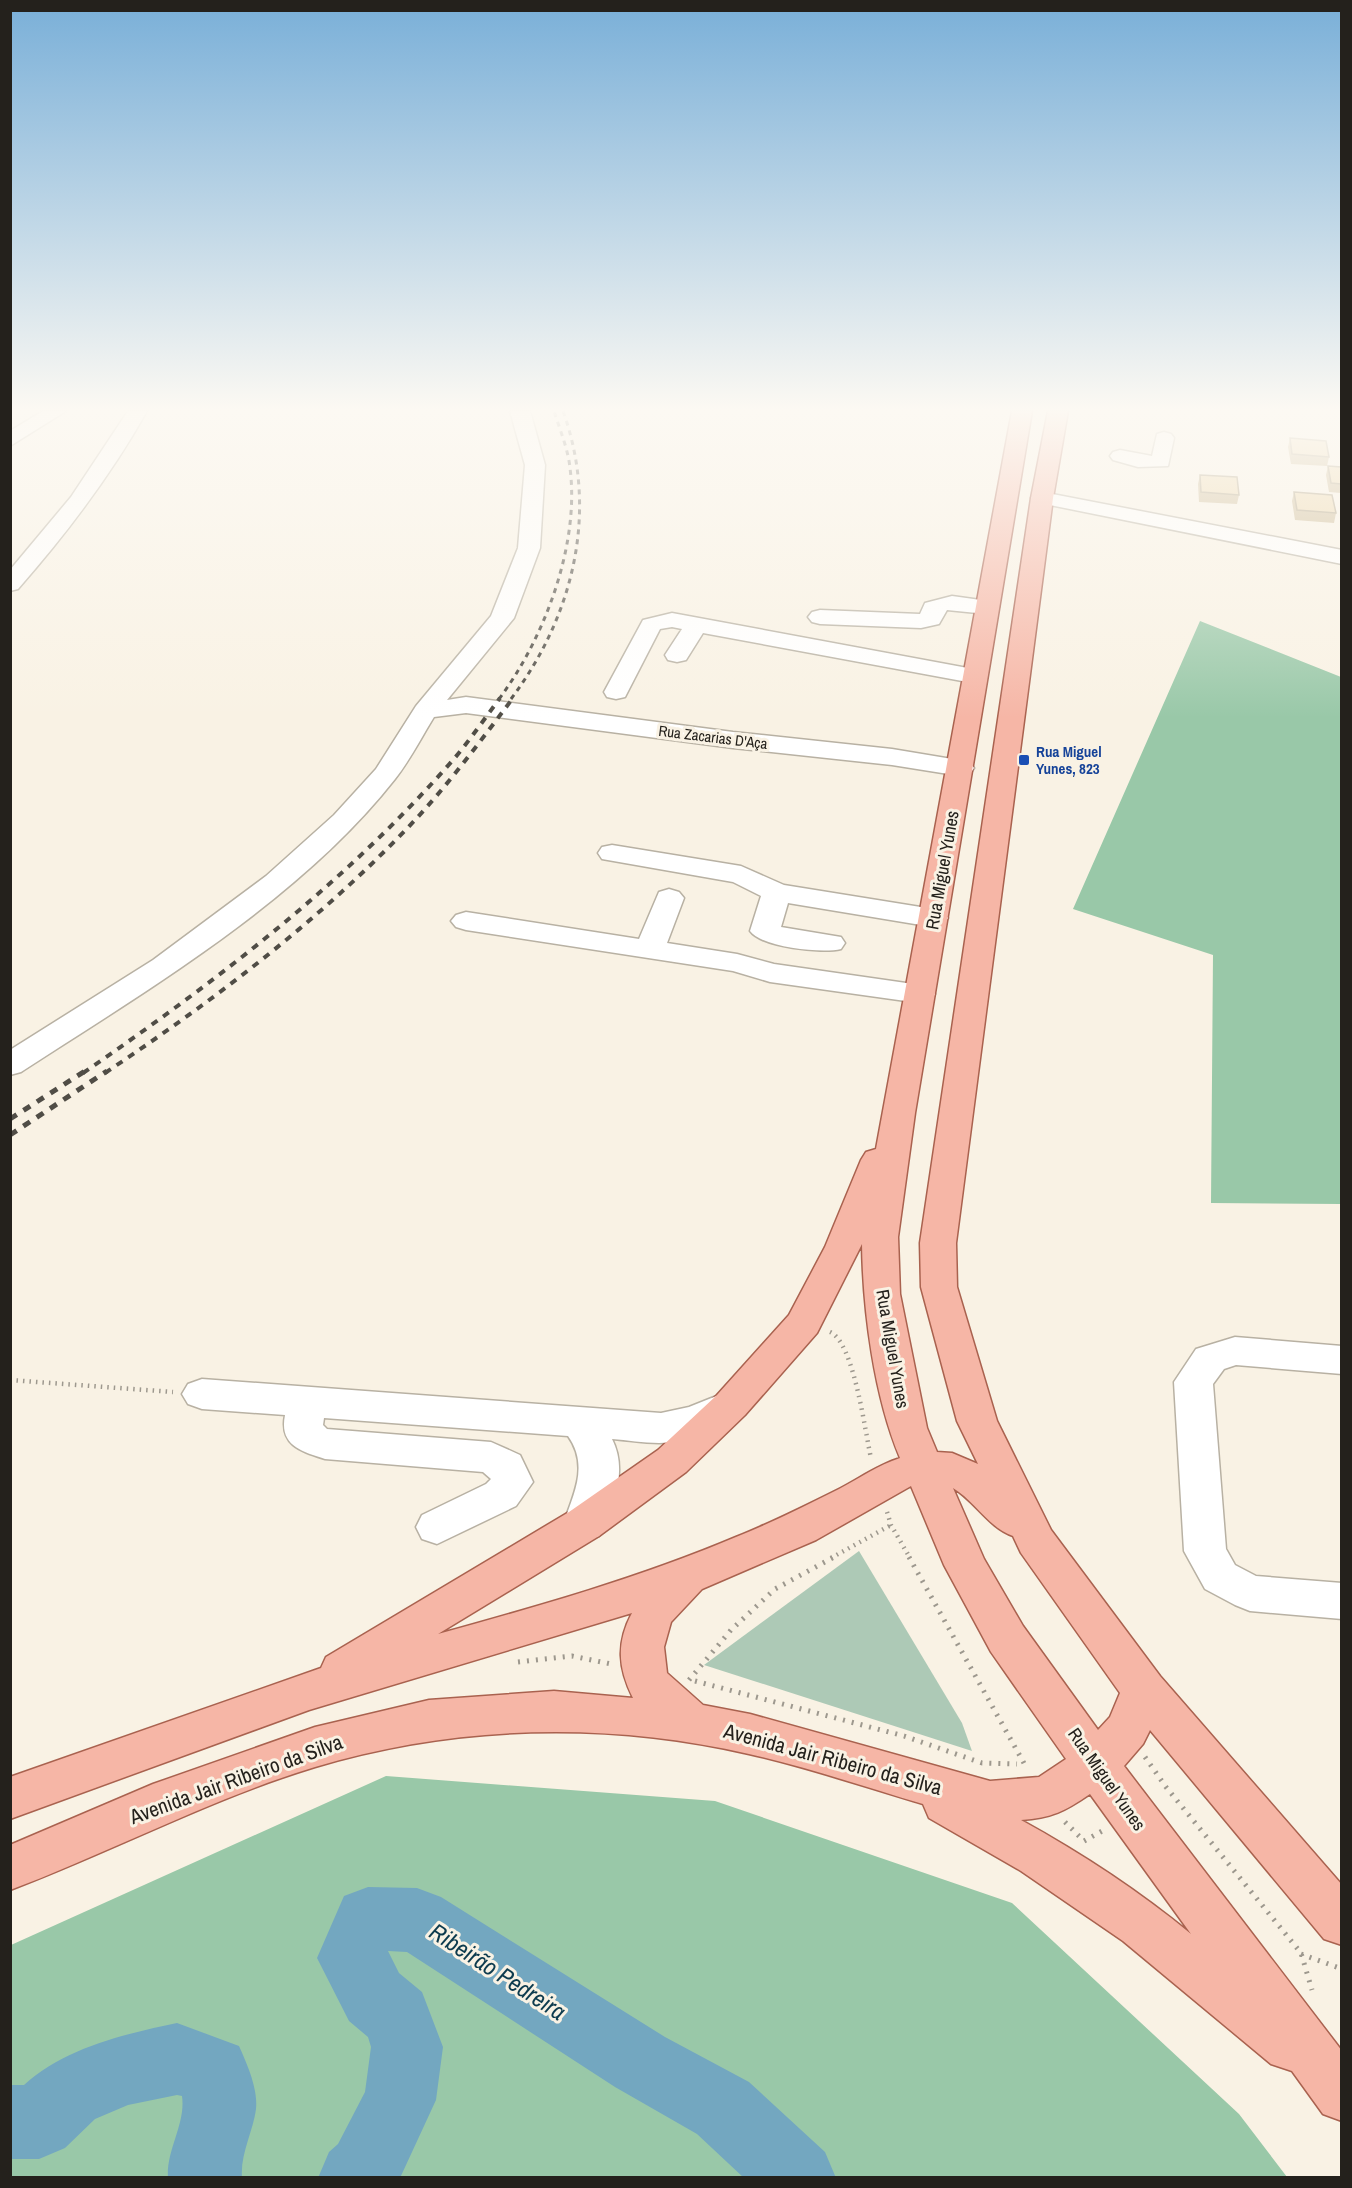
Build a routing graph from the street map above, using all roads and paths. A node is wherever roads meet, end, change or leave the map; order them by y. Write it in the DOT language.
graph roads {
  1 [pos="72,513"];
  2 [pos="532,513"];
  3 [pos="1004,513"];
  4 [pos="1040,513"];
  5 [pos="1118,513"];
  6 [pos="1309,551"];
  7 [pos="1341,557"];
  8 [pos="1252,559"];
  9 [pos="10,584"];
  10 [pos="987,607"];
  11 [pos="820,616"];
  12 [pos="696,625"];
  13 [pos="677,655"];
  14 [pos="972,684"];
  15 [pos="616,692"];
  16 [pos="431,702"];
  17 [pos="1010,733"];
  18 [pos="961,768"];
  19 [pos="999,805"];
  20 [pos="612,854"];
  21 [pos="777,892"];
  22 [pos="669,898"];
  23 [pos="933,918"];
  24 [pos="466,921"];
  25 [pos="830,943"];
  26 [pos="650,950"];
  27 [pos="920,994"];
  28 [pos="10,1065"];
  29 [pos="898,1113"];
  30 [pos="837,1335"];
  31 [pos="1341,1360"];
  32 [pos="202,1394"];
  33 [pos="307,1401"];
  34 [pos="731,1405"];
  35 [pos="580,1423"];
  36 [pos="872,1462"];
  37 [pos="923,1466"];
  38 [pos="584,1524"];
  39 [pos="891,1525"];
  40 [pos="437,1527"];
  41 [pos="1036,1541"];
  42 [pos="691,1575"];
  43 [pos="1341,1600"];
  44 [pos="508,1663"];
  45 [pos="608,1663"];
  46 [pos="1144,1690"];
  47 [pos="307,1691"];
  48 [pos="692,1723"];
  49 [pos="1096,1764"];
  50 [pos="902,1779"];
  51 [pos="1166,1787"];
  52 [pos="10,1798"];
  53 [pos="1065,1823"];
  54 [pos="1098,1834"];
  55 [pos="10,1868"];
  56 [pos="1341,1922"];
  57 [pos="1341,1969"];
  58 [pos="1335,2087"];
  1 -- 9 [label="street"];
  2 -- 16 [label="street"];
  3 -- 10 [label="main road, Rua Miguel Yunes"];
  4 -- 17 [label="main road"];
  5 -- 6 [label="street"];
  6 -- 7 [label="street"];
  6 -- 8 [label="street"];
  10 -- 11 [label="street"];
  10 -- 14 [label="main road, Rua Miguel Yunes"];
  12 -- 13 [label="street"];
  12 -- 14 [label="street"];
  12 -- 15 [label="street"];
  14 -- 17 [label="main road"];
  14 -- 18 [label="main road, Rua Miguel Yunes"];
  16 -- 18 [label="street, Rua Zacarias D'Aça"];
  16 -- 28 [label="street"];
  17 -- 19 [label="main road"];
  18 -- 19 [label="main road"];
  18 -- 23 [label="main road, Rua Miguel Yunes"];
  19 -- 41 [label="main road"];
  20 -- 21 [label="street"];
  21 -- 23 [label="street"];
  21 -- 25 [label="street"];
  22 -- 26 [label="street"];
  23 -- 27 [label="main road, Rua Miguel Yunes"];
  24 -- 26 [label="street"];
  26 -- 27 [label="street"];
  27 -- 29 [label="main road, Rua Miguel Yunes"];
  29 -- 34 [label="main road"];
  29 -- 37 [label="main road, Rua Miguel Yunes"];
  30 -- 36 [label="path"];
  31 -- 43 [label="street"];
  32 -- 33 [label="street"];
  33 -- 35 [label="street"];
  33 -- 40 [label="street"];
  34 -- 35 [label="street"];
  34 -- 38 [label="main road"];
  35 -- 38 [label="street"];
  37 -- 41 [label="main road"];
  37 -- 42 [label="main road"];
  37 -- 49 [label="main road, Rua Miguel Yunes"];
  38 -- 47 [label="main road"];
  39 -- 39 [label="path"];
  41 -- 46 [label="main road"];
  42 -- 47 [label="main road"];
  42 -- 48 [label="main road"];
  44 -- 45 [label="path"];
  46 -- 49 [label="main road, Avenida Jair Ribeiro da Silva"];
  46 -- 56 [label="main road"];
  47 -- 52 [label="main road"];
  48 -- 50 [label="main road, Avenida Jair Ribeiro da Silva"];
  48 -- 55 [label="main road, Avenida Jair Ribeiro da Silva"];
  49 -- 50 [label="main road, Avenida Jair Ribeiro da Silva"];
  49 -- 58 [label="main road, Rua Miguel Yunes"];
  50 -- 58 [label="main road"];
  51 -- 57 [label="path"];
  53 -- 54 [label="path"];
}
